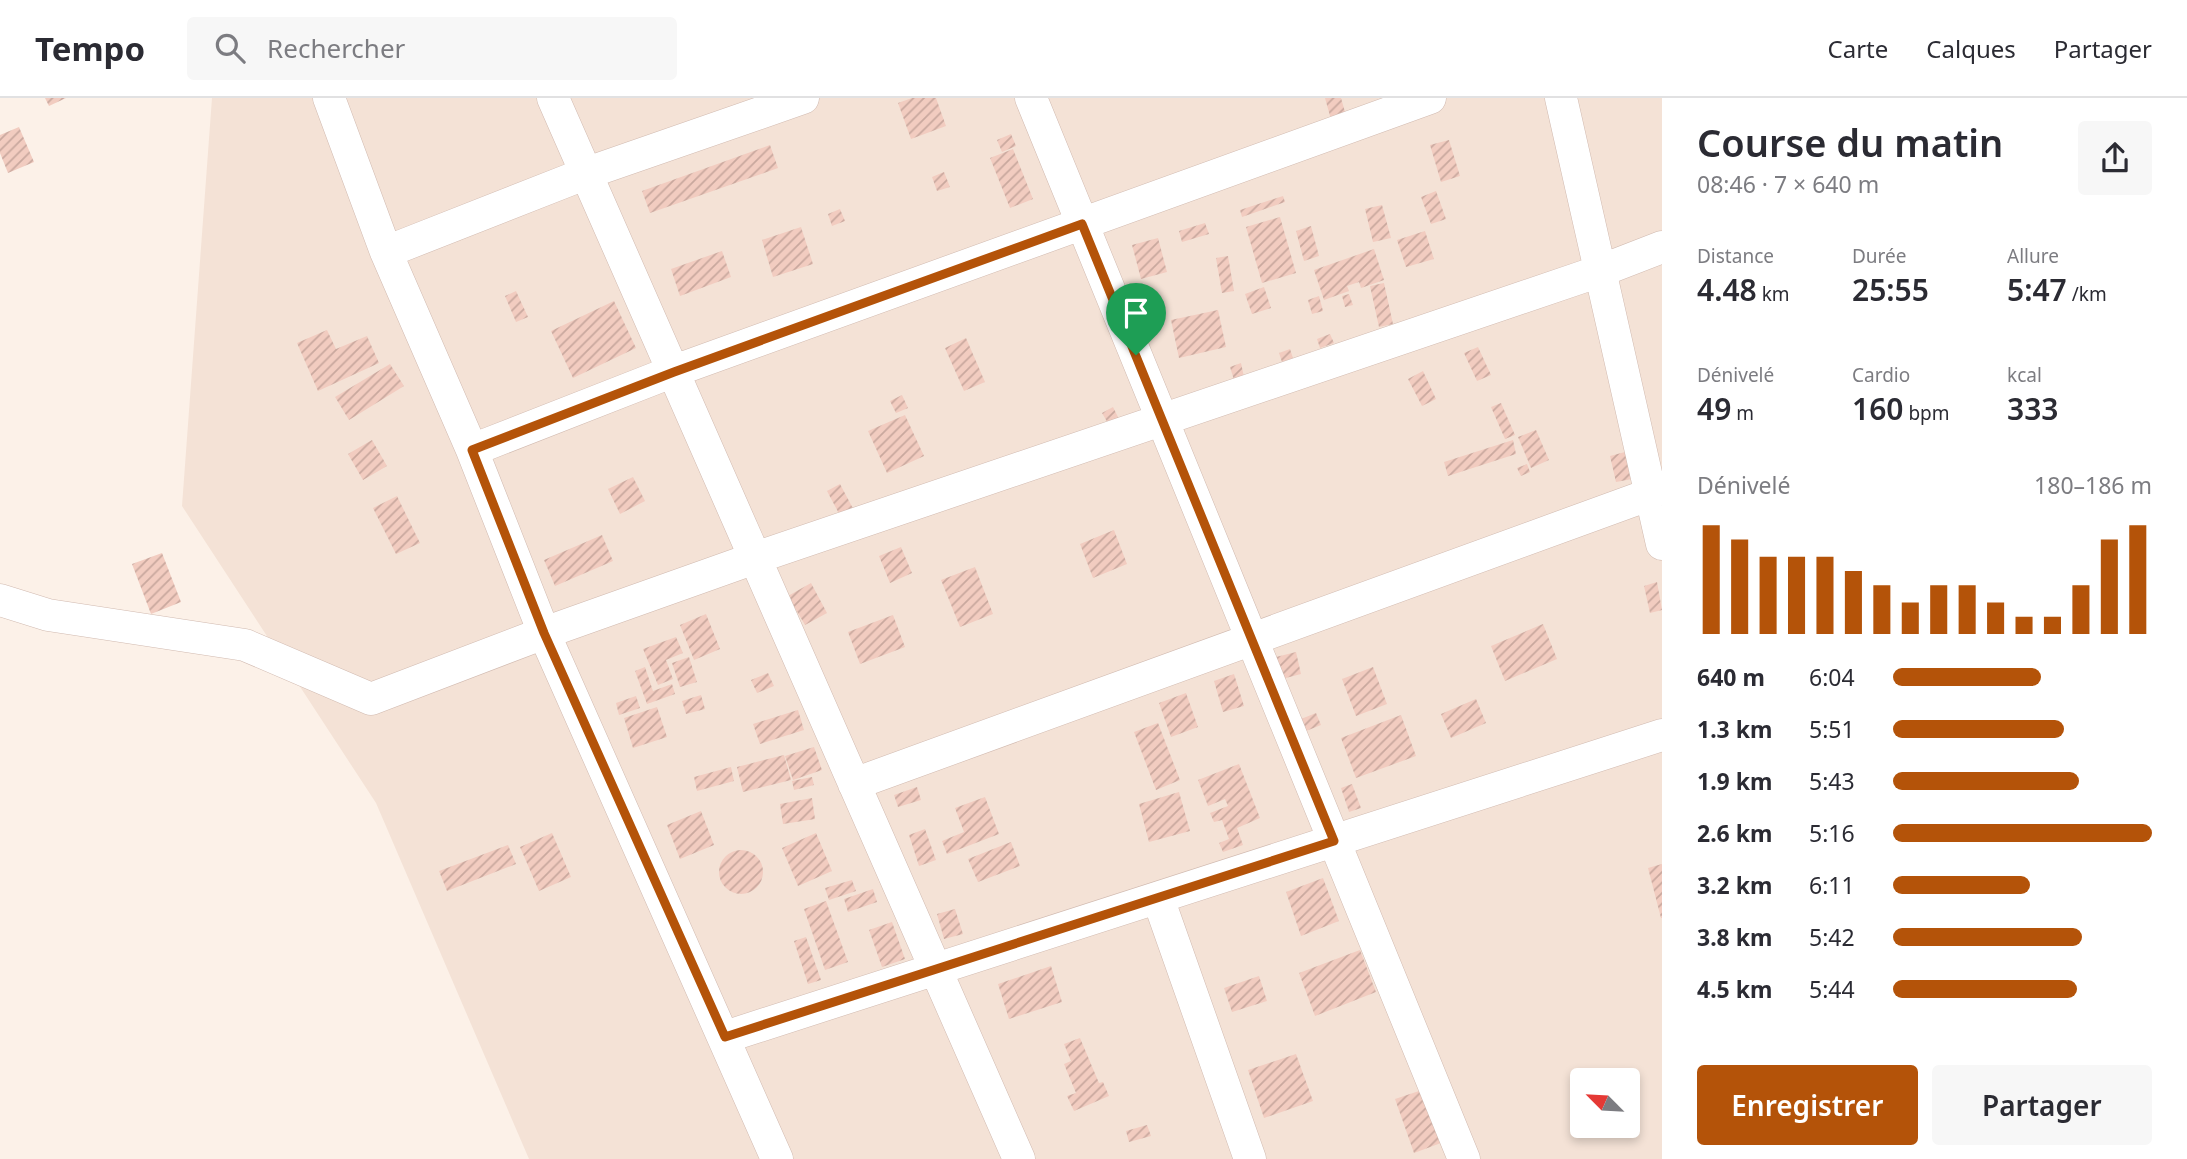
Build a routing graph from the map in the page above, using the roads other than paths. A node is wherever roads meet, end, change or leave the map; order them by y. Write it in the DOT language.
graph roads {
  1 [pos="329,98"];
  2 [pos="553,98"];
  3 [pos="803,98"];
  4 [pos="1031,98"];
  5 [pos="1430,98"];
  6 [pos="1561,98"];
  7 [pos="586,173"];
  8 [pos="1082,224"];
  9 [pos="1662,247"];
  10 [pos="386,252"];
  11 [pos="1600,271"];
  12 [pos="674,372"];
  13 [pos="1163,421"];
  14 [pos="472,450"];
  15 [pos="1651,494"];
  16 [pos="1662,544"];
  17 [pos="755,558"];
  18 [pos="0,600"];
  19 [pos="544,633"];
  20 [pos="1252,639"];
  21 [pos="1662,736"];
  22 [pos="854,784"];
  23 [pos="1334,841"];
  24 [pos="1158,898"];
  25 [pos="936,970"];
  26 [pos="725,1037"];
  27 [pos="777,1159"];
  28 [pos="1018,1159"];
  29 [pos="1250,1159"];
  30 [pos="1464,1159"];
  1 -- 10 [label="street"];
  2 -- 7 [label="street"];
  3 -- 7 [label="street"];
  4 -- 8 [label="street"];
  5 -- 8 [label="street"];
  6 -- 11 [label="street"];
  7 -- 10 [label="street"];
  7 -- 12 [label="street"];
  8 -- 12 [label="street"];
  8 -- 13 [label="street"];
  9 -- 11 [label="street"];
  10 -- 14 [label="street"];
  11 -- 13 [label="street"];
  11 -- 15 [label="street"];
  12 -- 14 [label="street"];
  12 -- 17 [label="street"];
  13 -- 17 [label="street"];
  13 -- 20 [label="street"];
  14 -- 19 [label="street"];
  15 -- 16 [label="street"];
  15 -- 20 [label="street"];
  17 -- 19 [label="street"];
  17 -- 22 [label="street"];
  18 -- 19 [label="street"];
  19 -- 26 [label="street"];
  20 -- 22 [label="street"];
  20 -- 23 [label="street"];
  21 -- 23 [label="street"];
  22 -- 25 [label="street"];
  23 -- 24 [label="street"];
  23 -- 30 [label="street"];
  24 -- 25 [label="street"];
  24 -- 29 [label="street"];
  25 -- 26 [label="street"];
  25 -- 28 [label="street"];
  26 -- 27 [label="street"];
}
